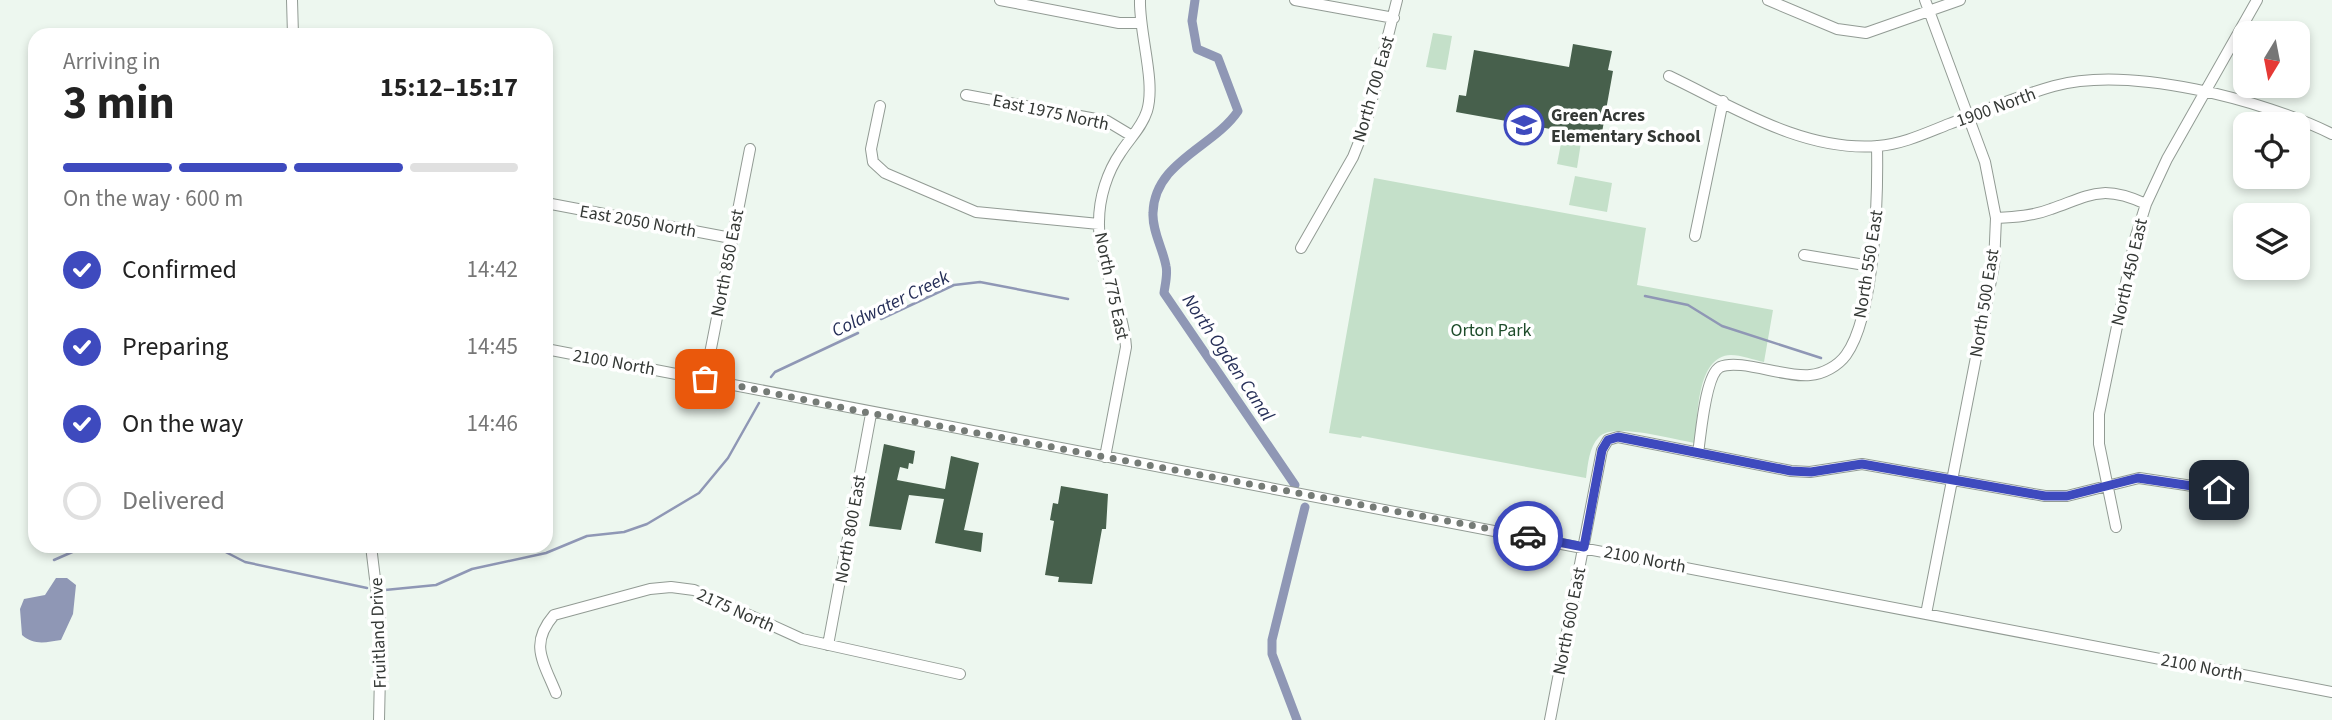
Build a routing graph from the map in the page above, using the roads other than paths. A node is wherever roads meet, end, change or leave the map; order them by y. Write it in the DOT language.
graph roads {
  1 [pos="292,0"];
  2 [pos="1000,0"];
  3 [pos="1140,0"];
  4 [pos="1296,0"];
  5 [pos="1397,0"];
  6 [pos="1768,0"];
  7 [pos="1925,0"];
  8 [pos="1960,0"];
  9 [pos="2257,0"];
  10 [pos="1929,12"];
  11 [pos="1394,18"];
  12 [pos="1139,23"];
  13 [pos="293,28"];
  14 [pos="1669,76"];
  15 [pos="2207,92"];
  16 [pos="966,95"];
  17 [pos="1723,101"];
  18 [pos="880,106"];
  19 [pos="1968,117"];
  20 [pos="2332,134"];
  21 [pos="1132,136"];
  22 [pos="1877,146"];
  23 [pos="750,149"];
  24 [pos="553,204"];
  25 [pos="2146,204"];
  26 [pos="1996,218"];
  27 [pos="1099,224"];
  28 [pos="1695,236"];
  29 [pos="731,238"];
  30 [pos="1301,248"];
  31 [pos="1804,255"];
  32 [pos="1871,266"];
  33 [pos="553,350"];
  34 [pos="705,379"];
  35 [pos="871,414"];
  36 [pos="1698,453"];
  37 [pos="1105,457"];
  38 [pos="1951,480"];
  39 [pos="2109,486"];
  40 [pos="2219,490"];
  41 [pos="2116,527"];
  42 [pos="1584,547"];
  43 [pos="372,553"];
  44 [pos="1926,614"];
  45 [pos="828,645"];
  46 [pos="960,674"];
  47 [pos="2332,692"];
  48 [pos="556,693"];
  49 [pos="379,720"];
  50 [pos="1550,720"];
  1 -- 13 [label="street"];
  2 -- 12 [label="street"];
  3 -- 12 [label="street, North 775 East"];
  4 -- 11 [label="street"];
  5 -- 11 [label="street, North 700 East"];
  6 -- 10 [label="street"];
  7 -- 10 [label="street, North 500 East"];
  8 -- 10 [label="street"];
  9 -- 15 [label="street, North 450 East"];
  10 -- 19 [label="street, North 500 East"];
  11 -- 30 [label="street, North 700 East"];
  12 -- 21 [label="street, North 775 East"];
  14 -- 17 [label="street, 1900 North"];
  15 -- 19 [label="street, 1900 North"];
  15 -- 20 [label="street, 1900 North"];
  15 -- 25 [label="street, North 450 East"];
  16 -- 21 [label="street, East 1975 North"];
  17 -- 22 [label="street, 1900 North"];
  17 -- 28 [label="street"];
  18 -- 27 [label="street"];
  19 -- 22 [label="street, 1900 North"];
  19 -- 26 [label="street, North 500 East"];
  21 -- 27 [label="street, North 775 East"];
  22 -- 32 [label="street, North 550 East"];
  23 -- 29 [label="street, North 850 East"];
  24 -- 29 [label="street, East 2050 North"];
  25 -- 26 [label="street"];
  25 -- 39 [label="street, North 450 East"];
  26 -- 38 [label="street, North 500 East"];
  27 -- 37 [label="street, North 775 East"];
  29 -- 34 [label="street, North 850 East"];
  31 -- 32 [label="street"];
  32 -- 36 [label="street, North 550 East"];
  33 -- 34 [label="street, 2100 North"];
  34 -- 35 [label="street, 2100 North"];
  35 -- 37 [label="street, 2100 North"];
  35 -- 45 [label="street, North 800 East"];
  36 -- 38 [label="street"];
  36 -- 42 [label="street, North 600 East"];
  37 -- 42 [label="street, 2100 North"];
  38 -- 39 [label="street"];
  38 -- 44 [label="street, North 500 East"];
  39 -- 40 [label="street"];
  39 -- 41 [label="street, North 450 East"];
  42 -- 44 [label="street, 2100 North"];
  42 -- 50 [label="street, North 600 East"];
  43 -- 49 [label="street, Fruitland Drive"];
  44 -- 47 [label="street, 2100 North"];
  45 -- 46 [label="street, 2175 North"];
  45 -- 48 [label="street, 2175 North"];
}
